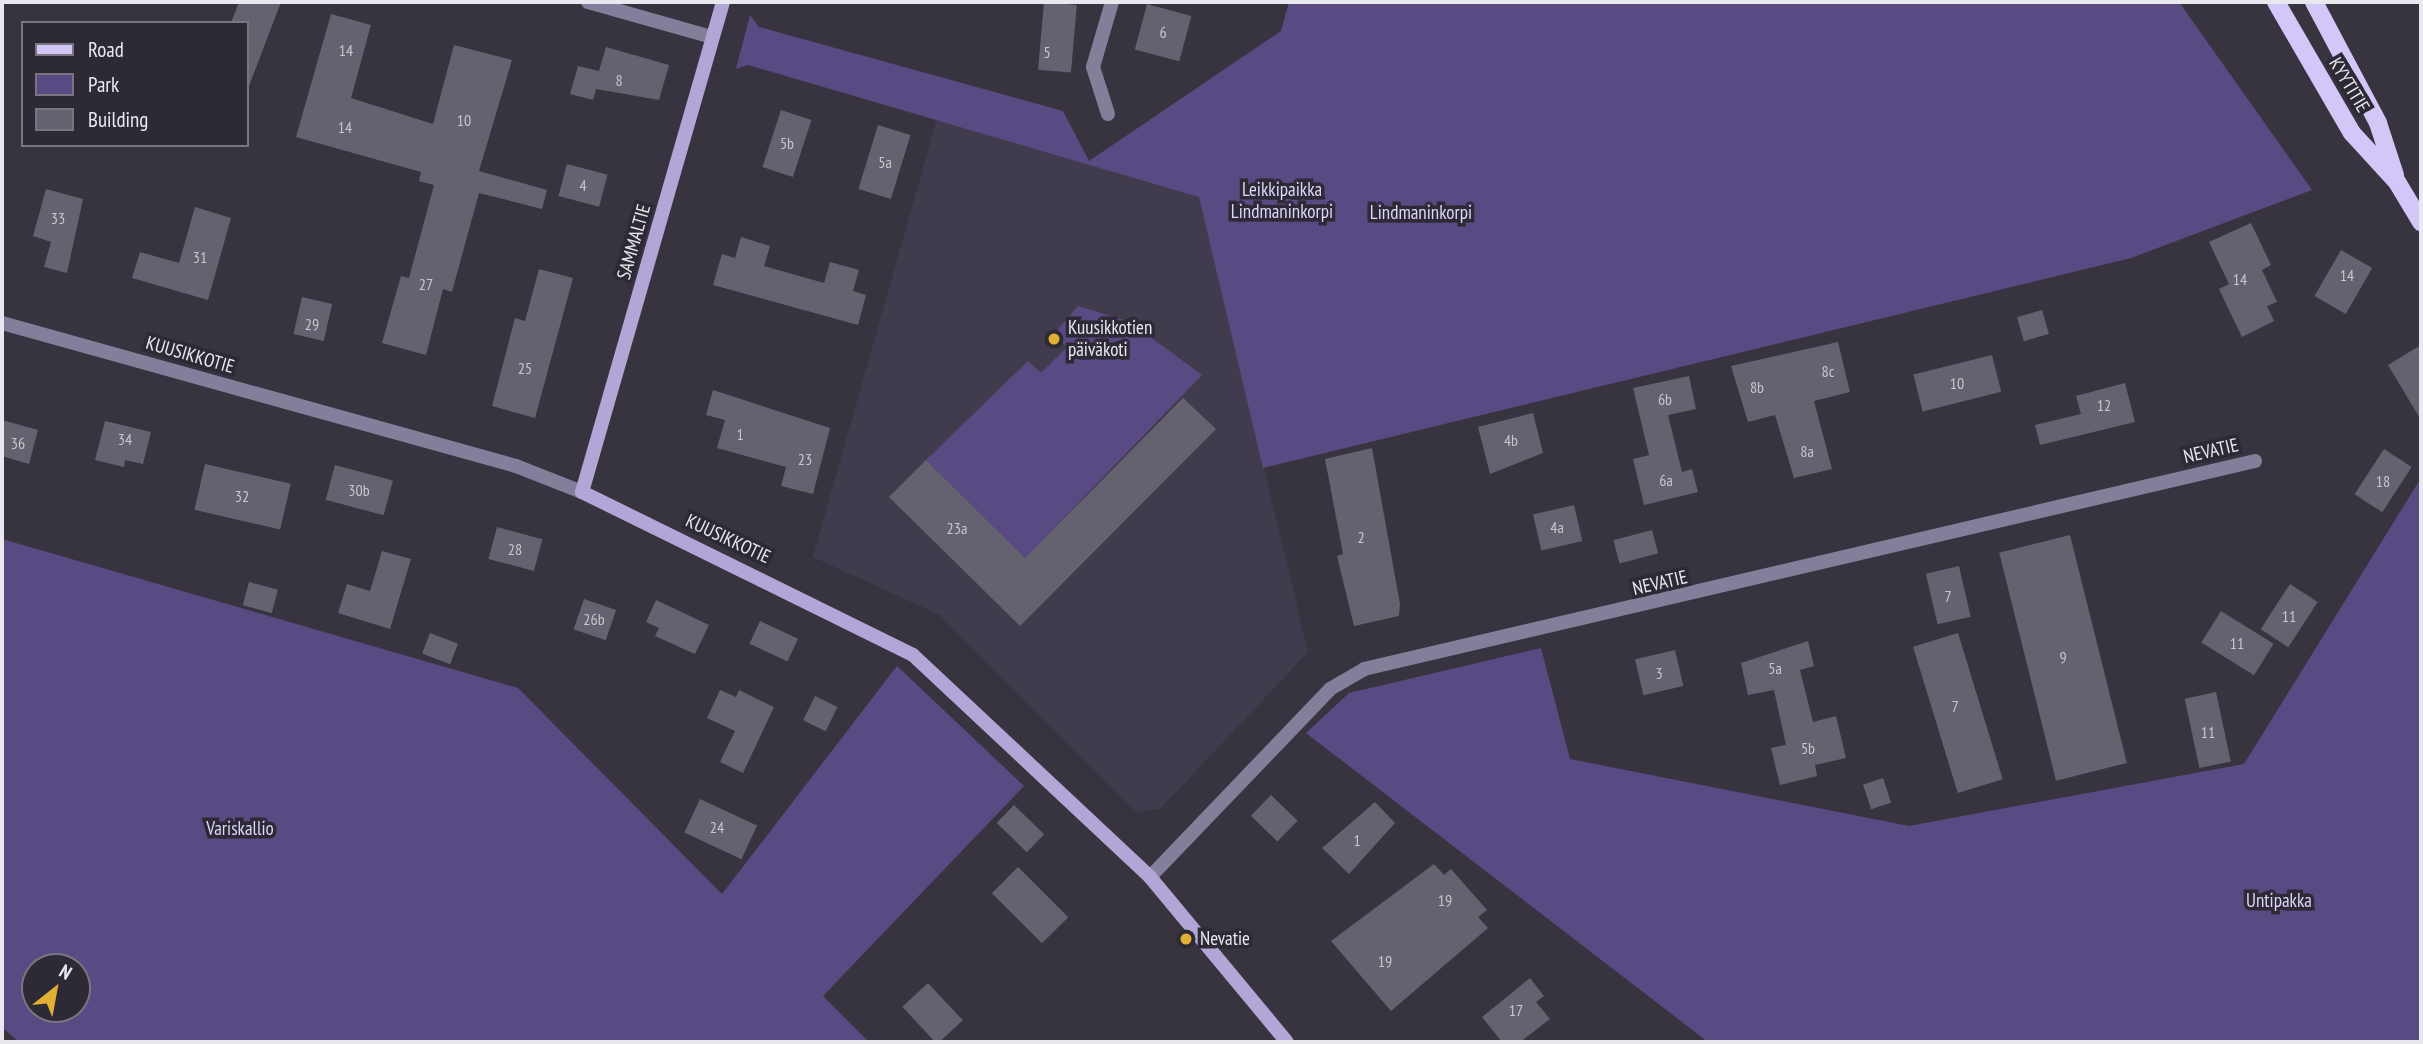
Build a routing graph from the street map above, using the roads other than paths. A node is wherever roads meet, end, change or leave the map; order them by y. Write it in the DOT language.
graph roads {
  1 [pos="588,2"];
  2 [pos="723,2"];
  3 [pos="1112,2"];
  4 [pos="2276,2"];
  5 [pos="2314,2"];
  6 [pos="712,37"];
  7 [pos="1108,114"];
  8 [pos="2397,182"];
  9 [pos="2421,222"];
  10 [pos="2,323"];
  11 [pos="2255,461"];
  12 [pos="582,492"];
  13 [pos="1150,877"];
  14 [pos="1287,1042"];
  1 -- 6 [label="street"];
  2 -- 6 [label="street, SAMMALTIE"];
  3 -- 7 [label="street"];
  4 -- 8 [label="main road, KYYTITIE"];
  5 -- 8 [label="main road, KYYTITIE"];
  6 -- 12 [label="street, SAMMALTIE"];
  8 -- 9 [label="main road, KYYTITIE"];
  10 -- 12 [label="street, KUUSIKKOTIE"];
  11 -- 13 [label="street, NEVATIE"];
  12 -- 13 [label="street, KUUSIKKOTIE"];
  13 -- 14 [label="street, KUUSIKKOTIE"];
}
